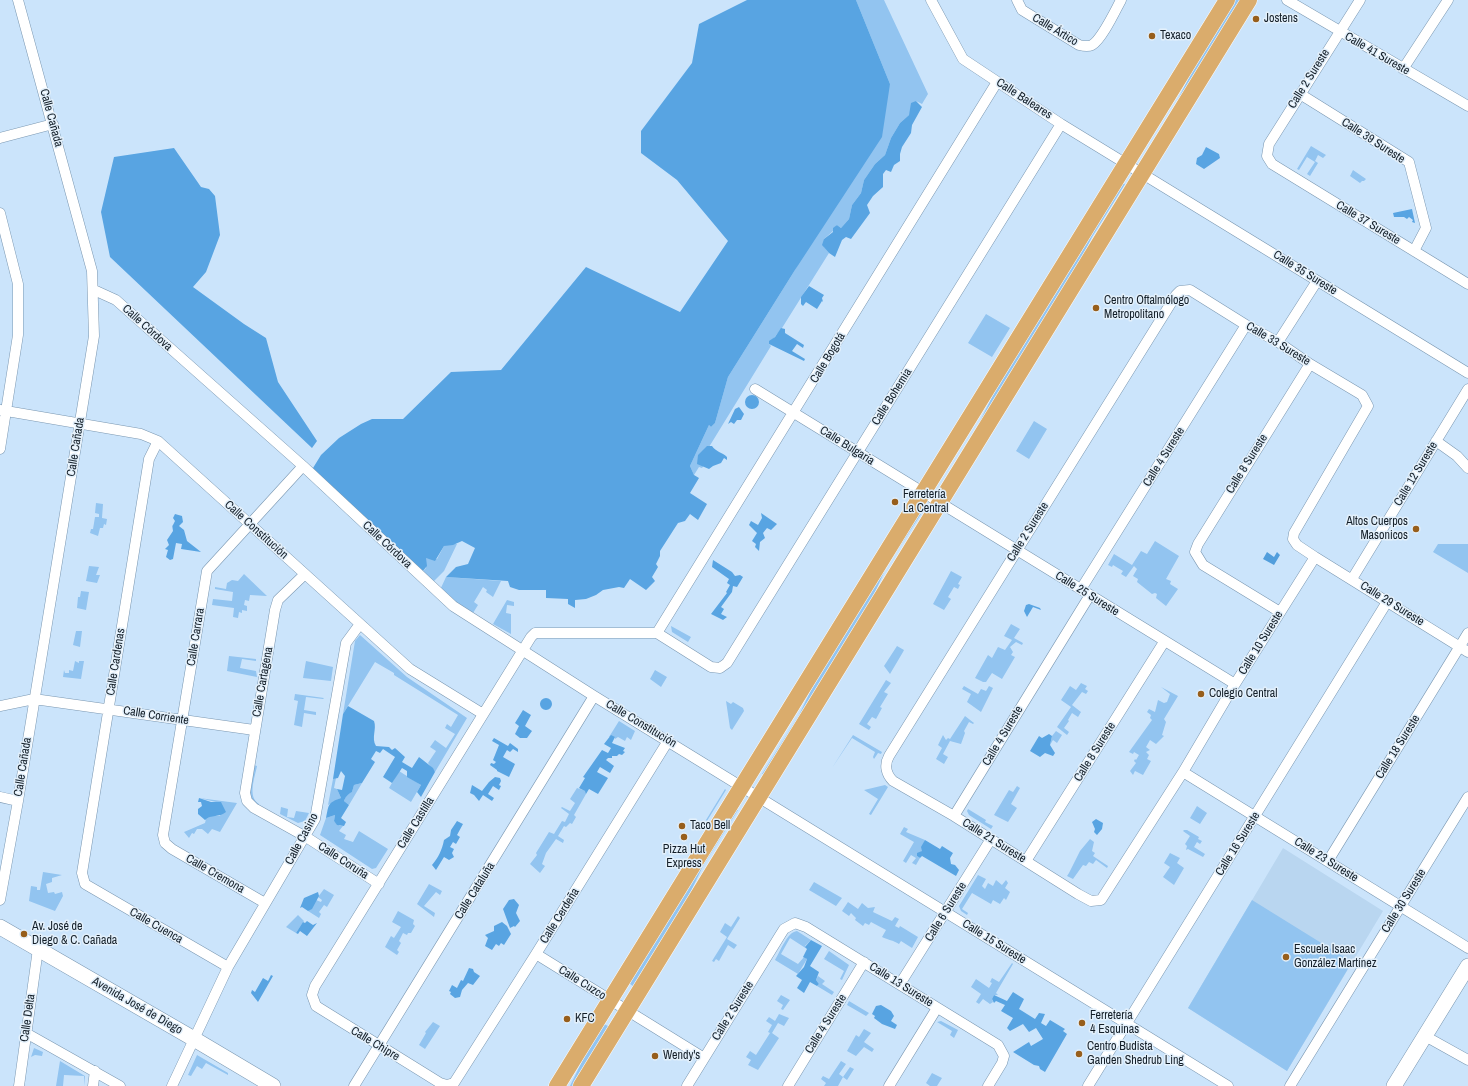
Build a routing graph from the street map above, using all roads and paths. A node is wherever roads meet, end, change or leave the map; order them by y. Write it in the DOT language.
graph roads {
  1 [pos="18,0"];
  2 [pos="932,0"];
  3 [pos="1017,0"];
  4 [pos="1121,0"];
  5 [pos="1227,0"];
  6 [pos="1249,0"];
  7 [pos="1287,0"];
  8 [pos="1360,0"];
  9 [pos="1448,0"];
  10 [pos="1339,31"];
  11 [pos="1403,69"];
  12 [pos="997,82"];
  13 [pos="1300,94"];
  14 [pos="1468,106"];
  15 [pos="53,124"];
  16 [pos="1061,124"];
  17 [pos="0,138"];
  18 [pos="1269,161"];
  19 [pos="1126,163"];
  20 [pos="1143,173"];
  21 [pos="0,213"];
  22 [pos="1414,251"];
  23 [pos="1317,281"];
  24 [pos="1468,284"];
  25 [pos="94,290"];
  26 [pos="1180,291"];
  27 [pos="1246,325"];
  28 [pos="1278,342"];
  29 [pos="1310,364"];
  30 [pos="1468,373"];
  31 [pos="755,389"];
  32 [pos="1468,389"];
  33 [pos="3,411"];
  34 [pos="794,414"];
  35 [pos="80,424"];
  36 [pos="158,441"];
  37 [pos="1436,441"];
  38 [pos="0,448"];
  39 [pos="858,453"];
  40 [pos="303,466"];
  41 [pos="1468,468"];
  42 [pos="923,493"];
  43 [pos="940,503"];
  44 [pos="250,523"];
  45 [pos="1016,551"];
  46 [pos="1315,557"];
  47 [pos="305,574"];
  48 [pos="1352,579"];
  49 [pos="1081,589"];
  50 [pos="1090,596"];
  51 [pos="1387,602"];
  52 [pos="1280,612"];
  53 [pos="360,624"];
  54 [pos="657,633"];
  55 [pos="1468,633"];
  56 [pos="1164,642"];
  57 [pos="1464,650"];
  58 [pos="522,651"];
  59 [pos="1235,684"];
  60 [pos="594,696"];
  61 [pos="34,699"];
  62 [pos="0,706"];
  63 [pos="109,708"];
  64 [pos="483,714"];
  65 [pos="183,720"];
  66 [pos="254,730"];
  67 [pos="668,741"];
  68 [pos="1183,772"];
  69 [pos="890,777"];
  70 [pos="741,786"];
  71 [pos="0,797"];
  72 [pos="1468,797"];
  73 [pos="759,798"];
  74 [pos="18,801"];
  75 [pos="247,801"];
  76 [pos="954,816"];
  77 [pos="1255,817"];
  78 [pos="306,837"];
  79 [pos="991,839"];
  80 [pos="165,843"];
  81 [pos="1026,861"];
  82 [pos="1328,861"];
  83 [pos="85,884"];
  84 [pos="379,884"];
  85 [pos="0,900"];
  86 [pos="1100,900"];
  87 [pos="265,903"];
  88 [pos="1401,906"];
  89 [pos="946,912"];
  90 [pos="0,927"];
  91 [pos="779,937"];
  92 [pos="1468,948"];
  93 [pos="38,949"];
  94 [pos="536,954"];
  95 [pos="864,962"];
  96 [pos="1468,966"];
  97 [pos="228,967"];
  98 [pos="900,984"];
  99 [pos="312,994"];
  100 [pos="609,1000"];
  101 [pos="937,1008"];
  102 [pos="628,1011"];
  103 [pos="1126,1023"];
  104 [pos="26,1033"];
  105 [pos="1425,1036"];
  106 [pos="194,1038"];
  107 [pos="379,1046"];
  108 [pos="704,1058"];
  109 [pos="1468,1060"];
  110 [pos="95,1071"];
  111 [pos="447,1085"];
  112 [pos="19,1086"];
  113 [pos="93,1086"];
  114 [pos="120,1086"];
  115 [pos="172,1086"];
  116 [pos="273,1086"];
  117 [pos="354,1086"];
  118 [pos="557,1086"];
  119 [pos="581,1086"];
  120 [pos="687,1086"];
  121 [pos="788,1086"];
  122 [pos="889,1086"];
  123 [pos="988,1086"];
  124 [pos="1088,1086"];
  125 [pos="1228,1086"];
  126 [pos="1290,1086"];
  127 [pos="1394,1086"];
  1 -- 15 [label="street, Calle Cañada"];
  2 -- 12 [label="street, Calle Baleares"];
  3 -- 4 [label="street, Calle Ártico"];
  5 -- 19 [label="main road"];
  6 -- 20 [label="main road"];
  7 -- 10 [label="street, Calle 41 Sureste"];
  8 -- 10 [label="street, Calle 2 Sureste"];
  9 -- 11 [label="street"];
  10 -- 11 [label="street, Calle 41 Sureste"];
  10 -- 13 [label="street, Calle 2 Sureste"];
  11 -- 14 [label="street, Calle 41 Sureste"];
  12 -- 16 [label="street, Calle Baleares"];
  12 -- 34 [label="street, Calle Bogotá"];
  13 -- 18 [label="street, Calle 2 Sureste"];
  13 -- 22 [label="street, Calle 39 Sureste"];
  15 -- 17 [label="street"];
  15 -- 25 [label="street, Calle Cañada"];
  16 -- 19 [label="street, Calle Baleares"];
  16 -- 39 [label="street, Calle Bohemia"];
  18 -- 22 [label="street, Calle 37 Sureste"];
  19 -- 20 [label="street, Calle Baleares"];
  19 -- 42 [label="main road"];
  20 -- 23 [label="street, Calle 35 Sureste"];
  20 -- 43 [label="main road"];
  21 -- 33 [label="street"];
  22 -- 24 [label="street, Calle 37 Sureste"];
  23 -- 28 [label="street"];
  23 -- 30 [label="street, Calle 35 Sureste"];
  25 -- 35 [label="street, Calle Cañada"];
  25 -- 40 [label="street, Calle Córdova"];
  26 -- 27 [label="street, Calle 33 Sureste"];
  26 -- 45 [label="street, Calle 2 Sureste"];
  27 -- 28 [label="street, Calle 33 Sureste"];
  27 -- 49 [label="street, Calle 4 Sureste"];
  28 -- 29 [label="street, Calle 33 Sureste"];
  29 -- 46 [label="street, Calle 33 Sureste"];
  29 -- 52 [label="street, Calle 8 Sureste"];
  31 -- 34 [label="street, Calle Bulgaria"];
  32 -- 37 [label="street, Calle 12 Sureste"];
  33 -- 35 [label="street, Calle Constitución"];
  33 -- 38 [label="street"];
  34 -- 39 [label="street, Calle Bulgaria"];
  34 -- 54 [label="street, Calle Bogotá"];
  35 -- 36 [label="street, Calle Constitución"];
  35 -- 61 [label="street, Calle Cañada"];
  36 -- 44 [label="street, Calle Constitución"];
  36 -- 63 [label="street, Calle Cardenas"];
  37 -- 41 [label="street"];
  37 -- 48 [label="street, Calle 12 Sureste"];
  39 -- 42 [label="street, Calle Bulgaria"];
  39 -- 54 [label="street, Calle Bohemia"];
  40 -- 44 [label="street, Calle Carrara"];
  40 -- 58 [label="street, Calle Córdova"];
  42 -- 43 [label="street, Calle Bulgaria"];
  42 -- 70 [label="main road"];
  43 -- 45 [label="street, Calle 25 Sureste"];
  43 -- 73 [label="main road"];
  44 -- 47 [label="street, Calle Constitución"];
  44 -- 65 [label="street, Calle Carrara"];
  45 -- 49 [label="street, Calle 25 Sureste"];
  45 -- 69 [label="street, Calle 2 Sureste"];
  46 -- 48 [label="street, Calle 29 Sureste"];
  46 -- 52 [label="street, Calle 10 Sureste"];
  47 -- 53 [label="street, Calle Constitución"];
  47 -- 66 [label="street, Calle Cartagena"];
  48 -- 51 [label="street, Calle 29 Sureste"];
  49 -- 50 [label="street, Calle 25 Sureste"];
  50 -- 56 [label="street, Calle 25 Sureste"];
  50 -- 76 [label="street, Calle 4 Sureste"];
  51 -- 57 [label="street, Calle 29 Sureste"];
  51 -- 77 [label="street, Calle 16 Sureste"];
  52 -- 59 [label="street, Calle 10 Sureste"];
  53 -- 64 [label="street, Calle Constitución"];
  53 -- 78 [label="street, Calle Casino"];
  54 -- 58 [label="street"];
  55 -- 57 [label="street, Calle 18 Sureste"];
  56 -- 59 [label="street, Calle 25 Sureste"];
  56 -- 81 [label="street, Calle 8 Sureste"];
  57 -- 82 [label="street, Calle 18 Sureste"];
  58 -- 60 [label="street, Calle Constitución"];
  58 -- 64 [label="street, Calle Castilla"];
  59 -- 68 [label="street, Calle 10 Sureste"];
  60 -- 67 [label="street, Calle Constitución"];
  60 -- 107 [label="street, Calle Cataluña"];
  61 -- 62 [label="street, Calle Corriente"];
  61 -- 63 [label="street, Calle Corriente"];
  61 -- 74 [label="street, Calle Cañada"];
  63 -- 65 [label="street, Calle Corriente"];
  63 -- 83 [label="street, Calle Cardenas"];
  64 -- 84 [label="street, Calle Castilla"];
  65 -- 66 [label="street, Calle Corriente"];
  65 -- 80 [label="street, Calle Carrara"];
  66 -- 75 [label="street, Calle Cartagena"];
  67 -- 70 [label="street, Calle Constitución"];
  67 -- 94 [label="street, Calle Cerdeña"];
  68 -- 77 [label="street, Calle 23 Sureste"];
  68 -- 86 [label="street, Calle 10 Sureste"];
  69 -- 76 [label="street, Calle 21 Sureste"];
  70 -- 73 [label="street, Calle Constitución"];
  70 -- 100 [label="main road"];
  71 -- 74 [label="street"];
  72 -- 88 [label="street, Calle 30 Sureste"];
  73 -- 89 [label="street, Calle 15 Sureste"];
  73 -- 102 [label="main road"];
  74 -- 85 [label="street, Calle Cañada"];
  75 -- 78 [label="street, Calle Coruña"];
  76 -- 79 [label="street, Calle 21 Sureste"];
  77 -- 82 [label="street, Calle 23 Sureste"];
  77 -- 103 [label="street, Calle 16 Sureste"];
  78 -- 84 [label="street, Calle Coruña"];
  78 -- 87 [label="street, Calle Casino"];
  79 -- 81 [label="street, Calle 21 Sureste"];
  79 -- 89 [label="street, Calle 6 Sureste"];
  80 -- 87 [label="street, Calle Cremona"];
  81 -- 86 [label="street, Calle 21 Sureste"];
  82 -- 88 [label="street, Calle 23 Sureste"];
  83 -- 97 [label="street, Calle Cuenca"];
  84 -- 99 [label="street, Calle Castilla"];
  87 -- 97 [label="street, Calle Casino"];
  88 -- 92 [label="street, Calle 23 Sureste"];
  88 -- 126 [label="street, Calle 30 Sureste"];
  89 -- 98 [label="street, Calle 6 Sureste"];
  89 -- 103 [label="street, Calle 15 Sureste"];
  90 -- 93 [label="main road, Avenida José de Diego"];
  91 -- 95 [label="street, Calle 13 Sureste"];
  91 -- 108 [label="street, Calle 2 Sureste"];
  93 -- 104 [label="street, Calle Delta"];
  93 -- 106 [label="main road, Avenida José de Diego"];
  94 -- 100 [label="street, Calle Cuzco"];
  94 -- 111 [label="street, Calle Cerdeña"];
  95 -- 98 [label="street, Calle 13 Sureste"];
  95 -- 121 [label="street, Calle 4 Sureste"];
  96 -- 105 [label="main road"];
  97 -- 106 [label="street, Calle Casino"];
  98 -- 101 [label="street, Calle 13 Sureste"];
  99 -- 107 [label="street, Calle Chipre"];
  100 -- 102 [label="street, Calle Cuzco"];
  100 -- 118 [label="main road"];
  101 -- 122 [label="street"];
  101 -- 123 [label="street, Calle 13 Sureste"];
  102 -- 108 [label="street, Calle Cuzco"];
  102 -- 119 [label="main road"];
  103 -- 124 [label="street, Calle 16 Sureste"];
  103 -- 125 [label="street, Calle 15 Sureste"];
  104 -- 110 [label="street"];
  104 -- 112 [label="street, Calle Delta"];
  105 -- 109 [label="street"];
  105 -- 127 [label="main road"];
  106 -- 115 [label="street, Calle Casino"];
  106 -- 116 [label="main road, Avenida José de Diego"];
  107 -- 111 [label="street, Calle Chipre"];
  107 -- 117 [label="street, Calle Cataluña"];
  108 -- 120 [label="street, Calle 2 Sureste"];
  110 -- 113 [label="street"];
  110 -- 114 [label="street"];
}
